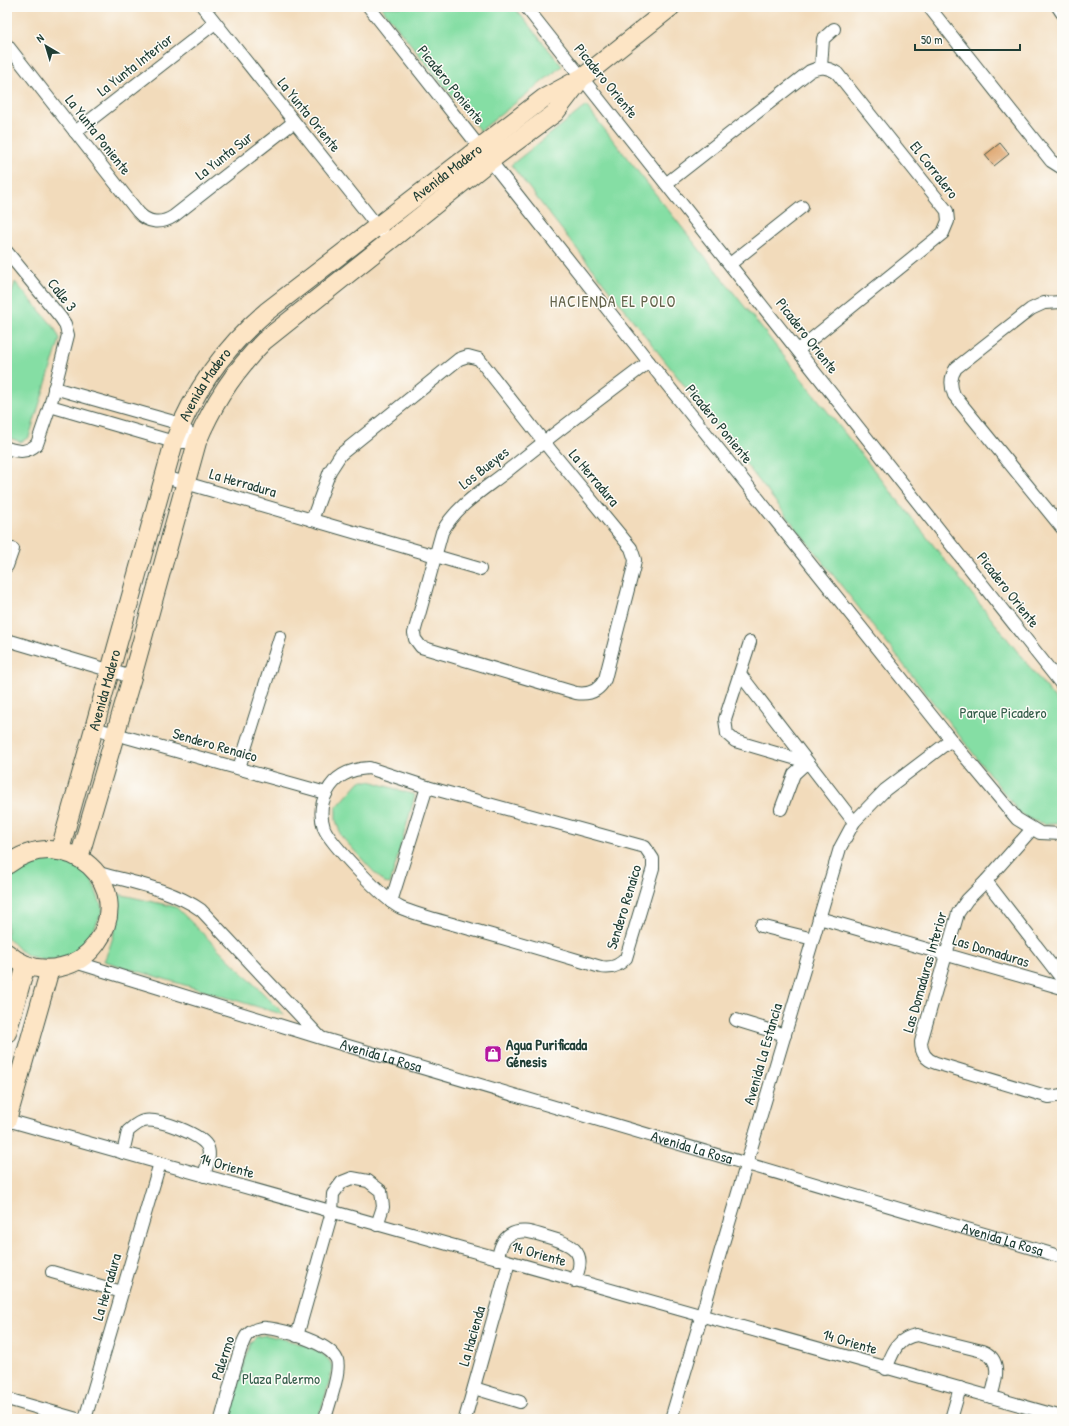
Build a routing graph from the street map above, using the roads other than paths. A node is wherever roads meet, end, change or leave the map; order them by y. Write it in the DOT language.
graph roads {
  1 [pos="203,7"];
  2 [pos="369,7"];
  3 [pos="526,7"];
  4 [pos="671,7"];
  5 [pos="929,7"];
  6 [pos="1058,7"];
  7 [pos="1062,13"];
  8 [pos="215,23"];
  9 [pos="834,29"];
  10 [pos="7,45"];
  11 [pos="821,67"];
  12 [pos="583,77"];
  13 [pos="294,122"];
  14 [pos="75,132"];
  15 [pos="480,146"];
  16 [pos="491,160"];
  17 [pos="1062,168"];
  18 [pos="667,183"];
  19 [pos="802,207"];
  20 [pos="174,216"];
  21 [pos="378,227"];
  22 [pos="390,242"];
  23 [pos="7,252"];
  24 [pos="730,264"];
  25 [pos="1062,302"];
  26 [pos="798,350"];
  27 [pos="649,362"];
  28 [pos="54,388"];
  29 [pos="50,406"];
  30 [pos="181,424"];
  31 [pos="174,442"];
  32 [pos="197,442"];
  33 [pos="544,442"];
  34 [pos="7,448"];
  35 [pos="165,478"];
  36 [pos="187,483"];
  37 [pos="312,520"];
  38 [pos="1062,528"];
  39 [pos="13,549"];
  40 [pos="435,556"];
  41 [pos="7,566"];
  42 [pos="480,569"];
  43 [pos="280,637"];
  44 [pos="7,640"];
  45 [pos="750,642"];
  46 [pos="421,647"];
  47 [pos="111,671"];
  48 [pos="740,674"];
  49 [pos="132,677"];
  50 [pos="1062,685"];
  51 [pos="94,728"];
  52 [pos="114,733"];
  53 [pos="951,740"];
  54 [pos="807,762"];
  55 [pos="239,768"];
  56 [pos="427,787"];
  57 [pos="326,793"];
  58 [pos="781,809"];
  59 [pos="854,822"];
  60 [pos="1032,829"];
  61 [pos="1062,834"];
  62 [pos="7,846"];
  63 [pos="60,850"];
  64 [pos="28,853"];
  65 [pos="79,858"];
  66 [pos="7,865"];
  67 [pos="95,872"];
  68 [pos="986,881"];
  69 [pos="391,902"];
  70 [pos="819,918"];
  71 [pos="761,926"];
  72 [pos="813,939"];
  73 [pos="946,954"];
  74 [pos="13,958"];
  75 [pos="75,962"];
  76 [pos="50,969"];
  77 [pos="1062,980"];
  78 [pos="1062,988"];
  79 [pos="736,1020"];
  80 [pos="7,1033"];
  81 [pos="785,1035"];
  82 [pos="321,1038"];
  83 [pos="1062,1095"];
  84 [pos="7,1120"];
  85 [pos="123,1153"];
  86 [pos="160,1163"];
  87 [pos="747,1163"];
  88 [pos="204,1176"];
  89 [pos="332,1212"];
  90 [pos="377,1225"];
  91 [pos="1062,1257"];
  92 [pos="504,1261"];
  93 [pos="52,1272"];
  94 [pos="574,1281"];
  95 [pos="122,1292"];
  96 [pos="702,1317"];
  97 [pos="296,1336"];
  98 [pos="886,1369"];
  99 [pos="474,1388"];
  100 [pos="960,1388"];
  101 [pos="991,1397"];
  102 [pos="7,1399"];
  103 [pos="520,1402"];
  104 [pos="1062,1417"];
  105 [pos="77,1419"];
  106 [pos="85,1419"];
  107 [pos="222,1419"];
  108 [pos="325,1419"];
  109 [pos="465,1419"];
  110 [pos="672,1419"];
  111 [pos="951,1419"];
  1 -- 8 [label="street, La Yunta Oriente"];
  2 -- 15 [label="street, Picadero Poniente"];
  3 -- 12 [label="street, Picadero Oriente"];
  4 -- 12 [label="street, Avenida Madero"];
  5 -- 17 [label="street"];
  6 -- 7 [label="street"];
  8 -- 13 [label="street, La Yunta Oriente"];
  8 -- 14 [label="street, La Yunta Interior"];
  9 -- 11 [label="street"];
  10 -- 14 [label="street, La Yunta Poniente"];
  11 -- 18 [label="street"];
  11 -- 26 [label="street, El Corralero"];
  12 -- 15 [label="street, Avenida Madero"];
  12 -- 16 [label="street, Avenida Madero"];
  12 -- 18 [label="street, Picadero Oriente"];
  13 -- 20 [label="street, La Yunta Sur"];
  13 -- 21 [label="street, La Yunta Oriente"];
  14 -- 20 [label="street, La Yunta Poniente"];
  15 -- 16 [label="street, Picadero Poniente"];
  15 -- 21 [label="street, Avenida Madero"];
  16 -- 22 [label="street, Avenida Madero"];
  16 -- 27 [label="street, Picadero Poniente"];
  18 -- 24 [label="street, Picadero Oriente"];
  19 -- 24 [label="street"];
  21 -- 22 [label="street, La Yunta Oriente"];
  21 -- 30 [label="street, Avenida Madero"];
  22 -- 32 [label="street, Avenida Madero"];
  23 -- 28 [label="street, Calle 3"];
  24 -- 26 [label="street, Picadero Oriente"];
  25 -- 38 [label="street"];
  26 -- 50 [label="street, Picadero Oriente"];
  27 -- 33 [label="street, Los Bueyes"];
  27 -- 53 [label="street, Picadero Poniente"];
  28 -- 29 [label="street, Calle 3"];
  28 -- 30 [label="street"];
  29 -- 31 [label="street"];
  29 -- 34 [label="street, Calle 3"];
  30 -- 31 [label="street, Avenida Madero"];
  30 -- 32 [label="street"];
  31 -- 32 [label="street"];
  31 -- 35 [label="street, Avenida Madero"];
  32 -- 36 [label="street, Avenida Madero"];
  33 -- 37 [label="street, La Herradura"];
  33 -- 40 [label="street, Los Bueyes"];
  33 -- 46 [label="street, La Herradura"];
  35 -- 36 [label="street, La Herradura"];
  35 -- 47 [label="street, Avenida Madero"];
  36 -- 37 [label="street, La Herradura"];
  36 -- 49 [label="street, Avenida Madero"];
  37 -- 40 [label="street, La Herradura"];
  39 -- 41 [label="street"];
  40 -- 42 [label="street, La Herradura"];
  40 -- 46 [label="street, Los Bueyes"];
  43 -- 55 [label="street"];
  44 -- 47 [label="street"];
  45 -- 48 [label="street"];
  47 -- 49 [label="street"];
  47 -- 51 [label="street, Avenida Madero"];
  48 -- 54 [label="street"];
  48 -- 54 [label="street"];
  49 -- 52 [label="street, Avenida Madero"];
  51 -- 52 [label="street, Sendero Renaico"];
  51 -- 63 [label="street, Avenida Madero"];
  52 -- 55 [label="street, Sendero Renaico"];
  52 -- 65 [label="street, Avenida Madero"];
  53 -- 59 [label="street, Avenida La Estancia"];
  53 -- 60 [label="street, Picadero Poniente"];
  54 -- 58 [label="street"];
  54 -- 59 [label="street"];
  55 -- 57 [label="street, Sendero Renaico"];
  56 -- 57 [label="street, Sendero Renaico"];
  56 -- 69 [label="street"];
  56 -- 69 [label="street, Sendero Renaico"];
  57 -- 69 [label="street, Sendero Renaico"];
  59 -- 70 [label="street, Avenida La Estancia"];
  60 -- 61 [label="street, Picadero Poniente"];
  60 -- 68 [label="street, Las Domaduras Interior"];
  62 -- 64 [label="street"];
  63 -- 64 [label="street"];
  63 -- 65 [label="street"];
  64 -- 66 [label="street"];
  65 -- 67 [label="street"];
  67 -- 75 [label="street"];
  67 -- 82 [label="street, Avenida La Rosa"];
  68 -- 73 [label="street, Las Domaduras Interior"];
  68 -- 77 [label="street"];
  70 -- 72 [label="street, Avenida La Estancia"];
  70 -- 73 [label="street, Las Domaduras"];
  71 -- 72 [label="street"];
  72 -- 81 [label="street, Avenida La Estancia"];
  73 -- 78 [label="street, Las Domaduras"];
  73 -- 83 [label="street, Las Domaduras Interior"];
  74 -- 76 [label="street"];
  74 -- 80 [label="street"];
  75 -- 76 [label="street"];
  75 -- 82 [label="street, Avenida La Rosa"];
  76 -- 84 [label="street"];
  79 -- 81 [label="street"];
  81 -- 87 [label="street, Avenida La Estancia"];
  82 -- 87 [label="street, Avenida La Rosa"];
  84 -- 85 [label="street, 14 Oriente"];
  85 -- 86 [label="street, 14 Oriente"];
  85 -- 88 [label="street"];
  86 -- 88 [label="street, 14 Oriente"];
  86 -- 95 [label="street, La Herradura"];
  87 -- 91 [label="street, Avenida La Rosa"];
  87 -- 96 [label="street, Avenida La Estancia"];
  88 -- 89 [label="street, 14 Oriente"];
  89 -- 90 [label="street, 14 Oriente"];
  89 -- 90 [label="street"];
  89 -- 97 [label="street"];
  90 -- 92 [label="street, 14 Oriente"];
  92 -- 94 [label="street, 14 Oriente"];
  92 -- 94 [label="street, La Hacienda"];
  92 -- 99 [label="street, La Hacienda"];
  93 -- 95 [label="street"];
  94 -- 96 [label="street, 14 Oriente"];
  95 -- 106 [label="street, La Herradura"];
  96 -- 98 [label="street, 14 Oriente"];
  96 -- 110 [label="street, Avenida La Estancia"];
  97 -- 107 [label="street, Palermo"];
  97 -- 108 [label="street, Palermo"];
  98 -- 100 [label="street, 14 Oriente"];
  98 -- 101 [label="street"];
  99 -- 103 [label="street"];
  99 -- 109 [label="street, La Hacienda"];
  100 -- 101 [label="street, 14 Oriente"];
  100 -- 111 [label="street"];
  101 -- 104 [label="street, 14 Oriente"];
  102 -- 105 [label="street"];
}
